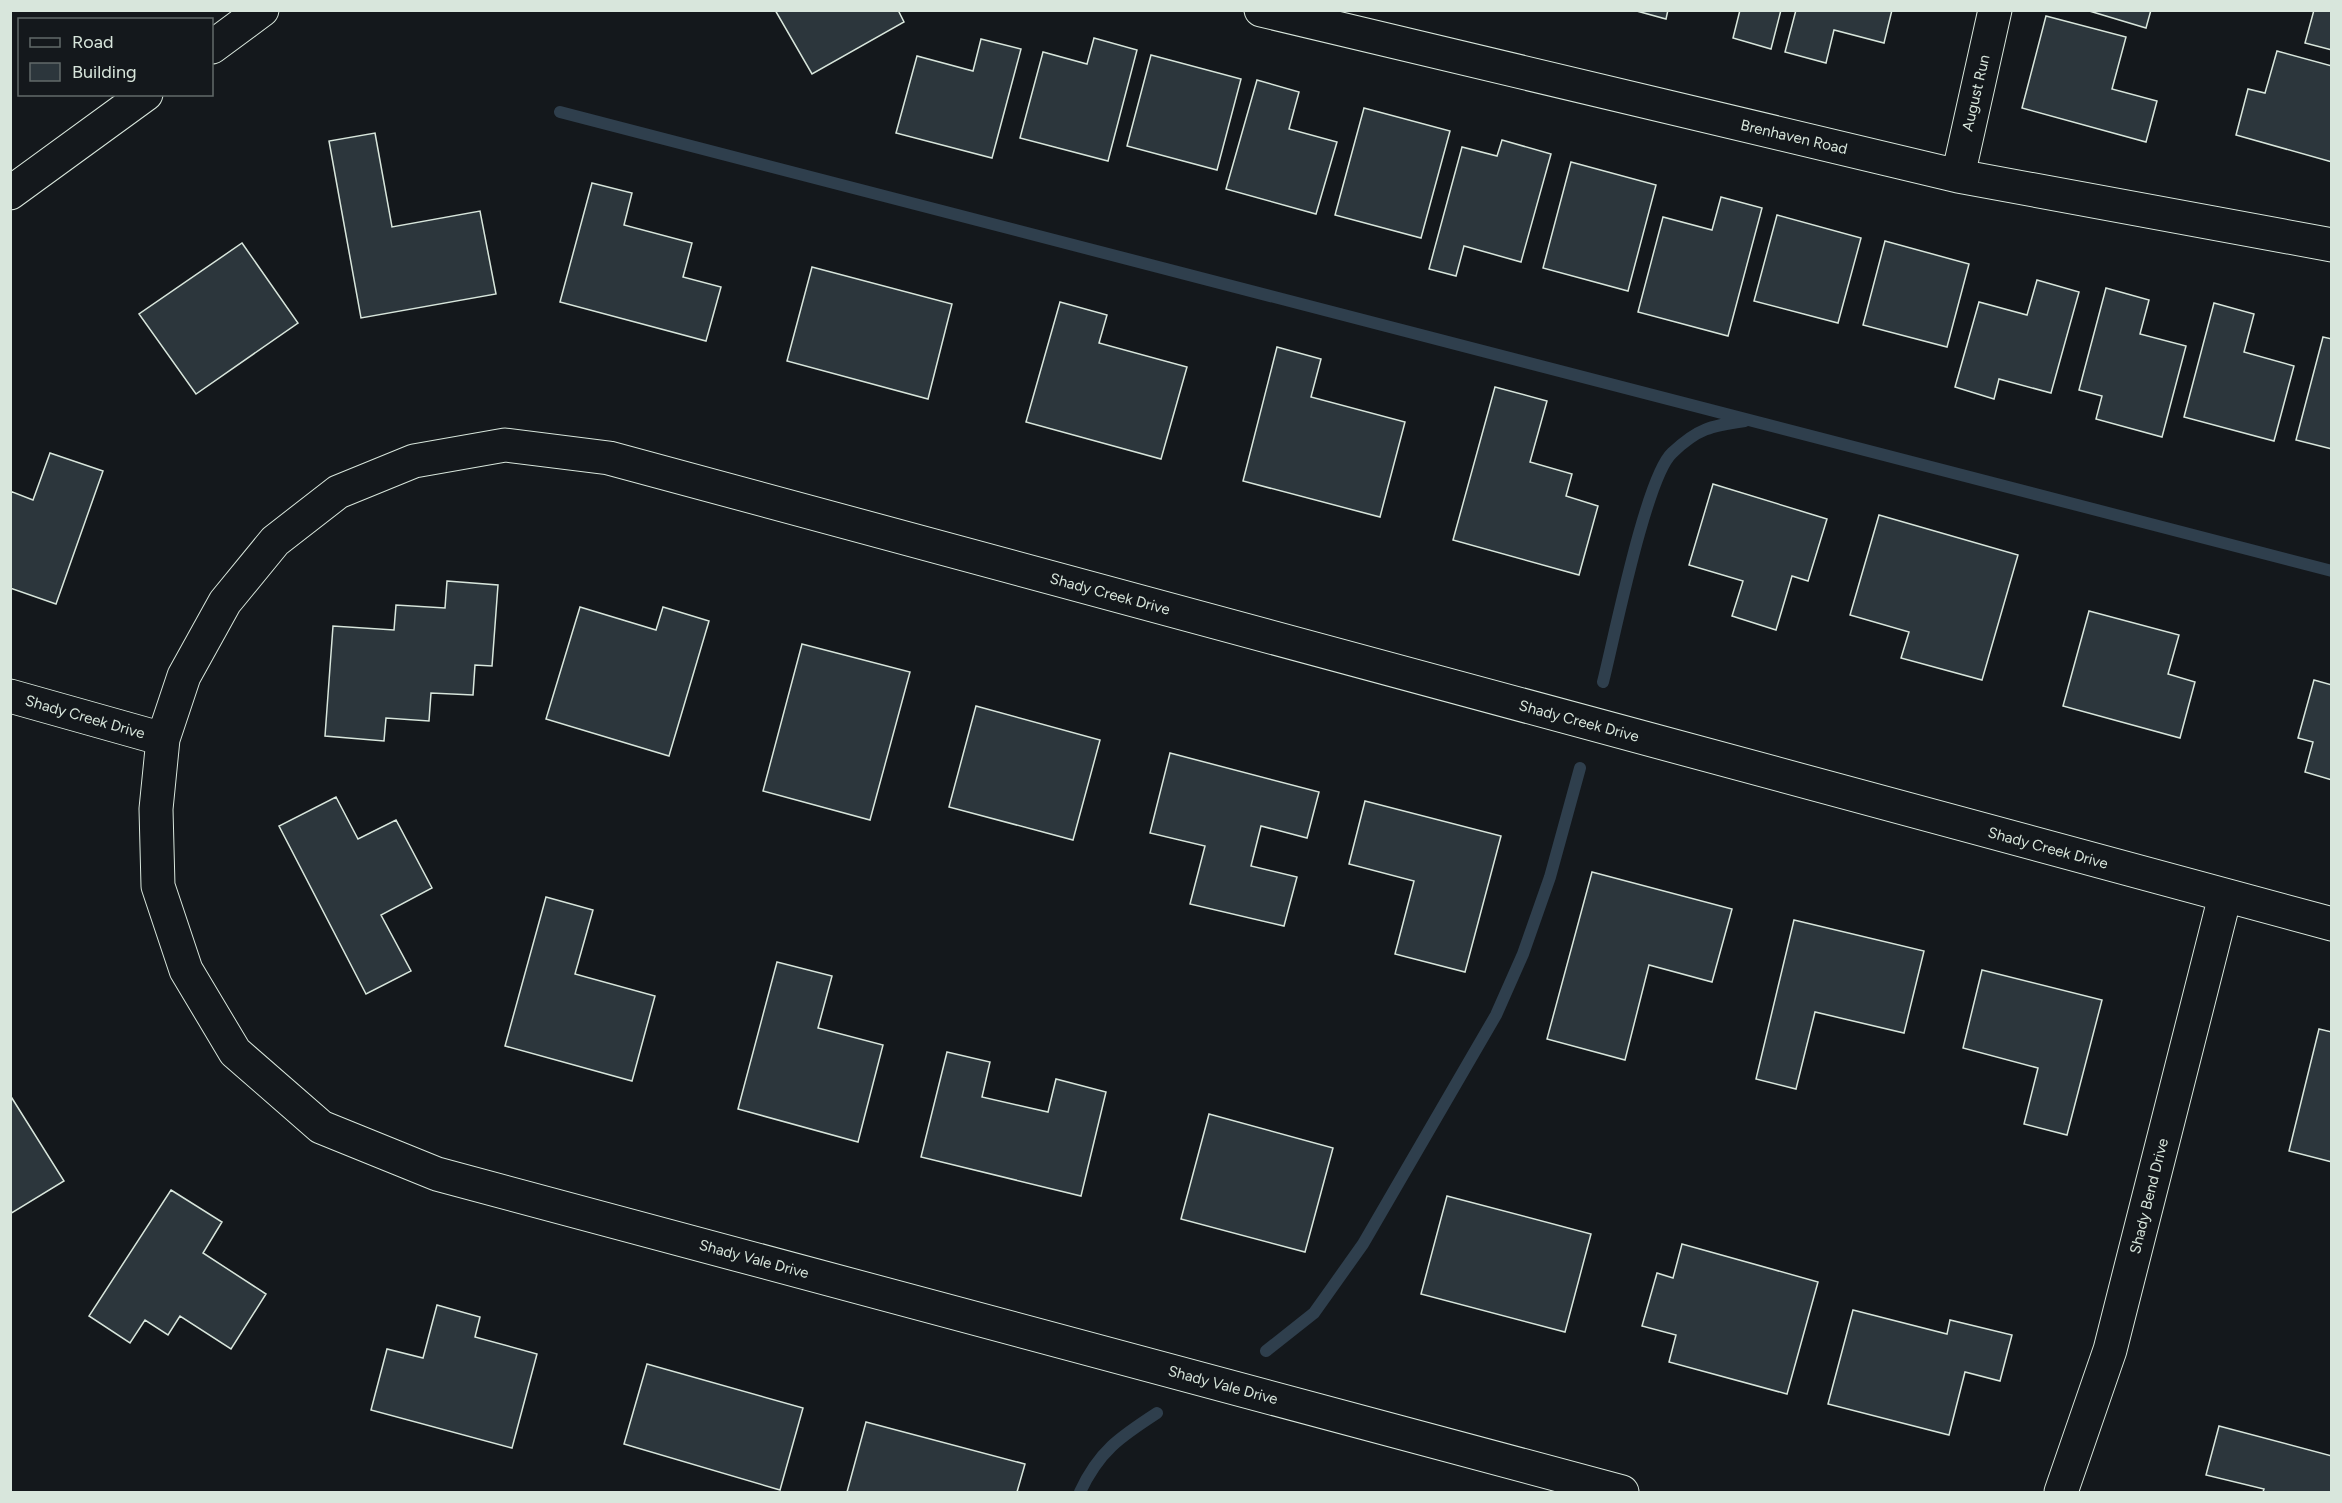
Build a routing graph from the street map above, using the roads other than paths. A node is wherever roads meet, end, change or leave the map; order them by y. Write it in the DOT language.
graph roads {
  1 [pos="262,10"];
  2 [pos="1261,10"];
  3 [pos="1995,10"];
  4 [pos="213,46"];
  5 [pos="143,96"];
  6 [pos="1958,176"];
  7 [pos="10,193"];
  8 [pos="2331,245"];
  9 [pos="10,696"];
  10 [pos="163,739"];
  11 [pos="2225,896"];
  12 [pos="2331,924"];
  13 [pos="1622,1492"];
  14 [pos="2061,1492"];
  1 -- 4 [label="street"];
  2 -- 6 [label="street, Brenhaven Road"];
  3 -- 6 [label="street, August Run"];
  5 -- 7 [label="street"];
  6 -- 8 [label="street, Brenhaven Road"];
  9 -- 10 [label="street, Shady Creek Drive"];
  10 -- 11 [label="street, Shady Creek Drive"];
  10 -- 13 [label="street, Shady Vale Drive"];
  11 -- 12 [label="street, Shady Creek Drive"];
  11 -- 14 [label="street, Shady Bend Drive"];
}
